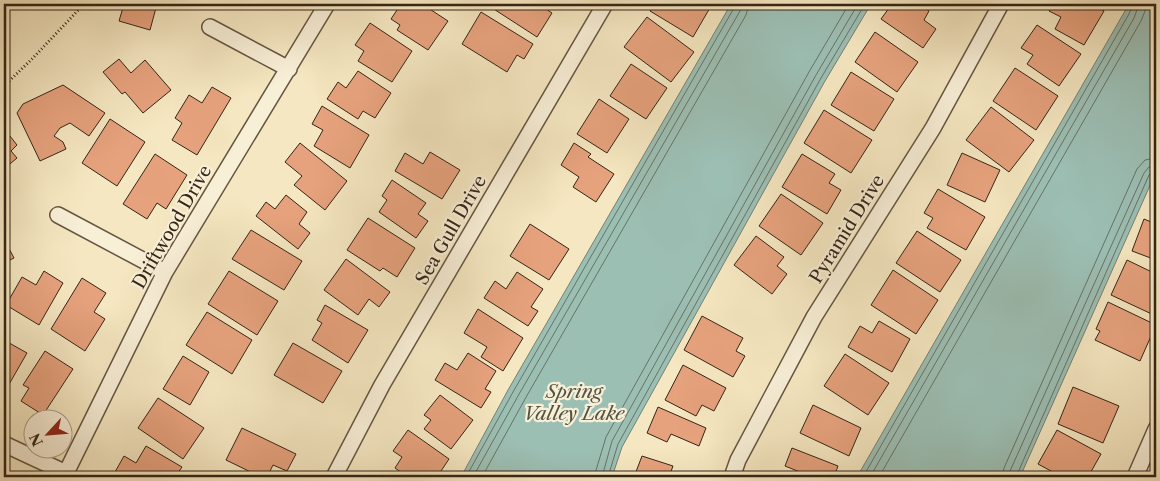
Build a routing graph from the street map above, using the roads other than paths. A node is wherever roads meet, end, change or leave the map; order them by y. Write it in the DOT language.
graph roads {
  1 [pos="327,4"];
  2 [pos="605,4"];
  3 [pos="1001,4"];
  4 [pos="210,27"];
  5 [pos="289,69"];
  6 [pos="58,215"];
  7 [pos="165,272"];
  8 [pos="1156,429"];
  9 [pos="4,444"];
  10 [pos="65,475"];
  11 [pos="334,477"];
  12 [pos="732,477"];
  13 [pos="1135,477"];
  1 -- 5 [label="street, Driftwood Drive"];
  2 -- 11 [label="street, Sea Gull Drive"];
  3 -- 12 [label="street, Pyramid Drive"];
  4 -- 5 [label="street"];
  5 -- 7 [label="street, Driftwood Drive"];
  6 -- 7 [label="street"];
  7 -- 10 [label="street, Driftwood Drive"];
  8 -- 13 [label="street"];
  9 -- 10 [label="street"];
}
